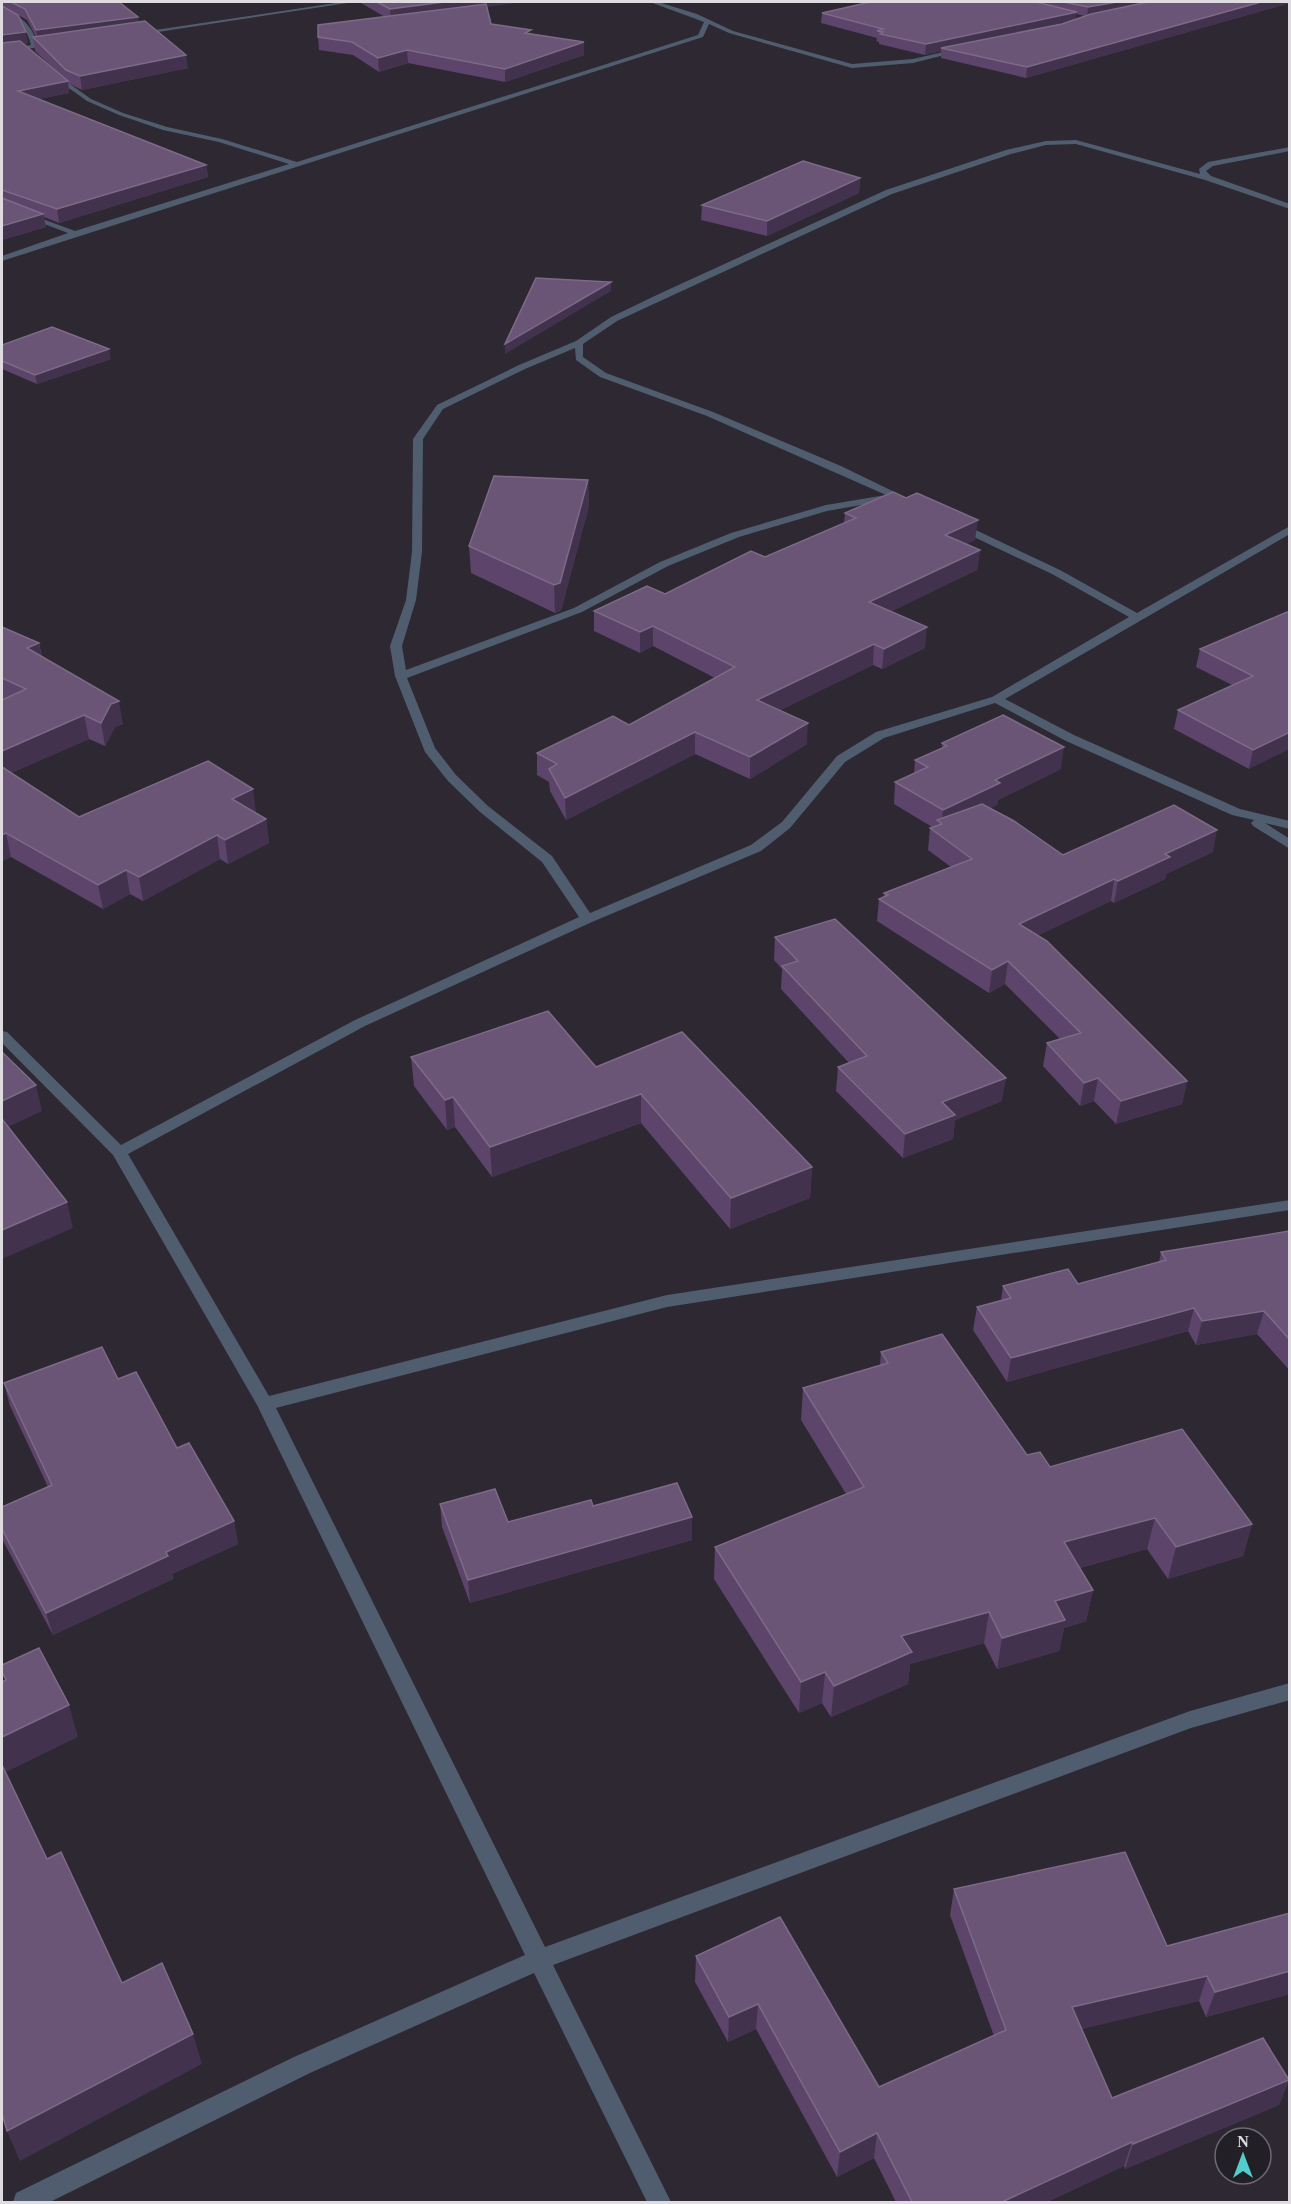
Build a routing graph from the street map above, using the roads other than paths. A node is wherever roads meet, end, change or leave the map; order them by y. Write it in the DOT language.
graph roads {
  1 [pos="351,2"];
  2 [pos="653,2"];
  3 [pos="2,11"];
  4 [pos="708,20"];
  5 [pos="731,32"];
  6 [pos="128,34"];
  7 [pos="701,36"];
  8 [pos="58,43"];
  9 [pos="34,46"];
  10 [pos="25,48"];
  11 [pos="967,49"];
  12 [pos="2,51"];
  13 [pos="33,56"];
  14 [pos="49,71"];
  15 [pos="1290,149"];
  16 [pos="296,164"];
  17 [pos="1208,178"];
  18 [pos="2,206"];
  19 [pos="1290,207"];
  20 [pos="72,232"];
  21 [pos="2,259"];
  22 [pos="579,343"];
  23 [pos="897,496"];
  24 [pos="922,507"];
  25 [pos="953,523"];
  26 [pos="1290,530"];
  27 [pos="1137,617"];
  28 [pos="401,676"];
  29 [pos="996,699"];
  30 [pos="1236,812"];
  31 [pos="1290,825"];
  32 [pos="1290,845"];
  33 [pos="587,919"];
  34 [pos="2,1035"];
  35 [pos="119,1152"];
  36 [pos="1290,1205"];
  37 [pos="265,1404"];
  38 [pos="1290,1691"];
  39 [pos="540,1959"];
  40 [pos="25,2202"];
  41 [pos="659,2202"];
  1 -- 6 [label="street"];
  2 -- 4 [label="street"];
  3 -- 9 [label="street"];
  4 -- 5 [label="street"];
  4 -- 7 [label="street"];
  5 -- 7 [label="street"];
  5 -- 11 [label="street"];
  7 -- 16 [label="street"];
  8 -- 9 [label="street"];
  9 -- 10 [label="street"];
  10 -- 12 [label="street"];
  10 -- 13 [label="street"];
  14 -- 16 [label="street"];
  15 -- 17 [label="street"];
  16 -- 20 [label="street"];
  17 -- 19 [label="street"];
  17 -- 22 [label="street"];
  18 -- 20 [label="street"];
  20 -- 21 [label="street"];
  22 -- 23 [label="street"];
  22 -- 28 [label="street"];
  23 -- 24 [label="street"];
  23 -- 28 [label="street"];
  25 -- 27 [label="street"];
  26 -- 27 [label="street"];
  27 -- 29 [label="street"];
  28 -- 33 [label="street"];
  29 -- 30 [label="street"];
  29 -- 33 [label="street"];
  30 -- 31 [label="street"];
  30 -- 32 [label="street"];
  33 -- 35 [label="street"];
  34 -- 35 [label="street"];
  35 -- 37 [label="street"];
  36 -- 37 [label="street"];
  37 -- 39 [label="street"];
  38 -- 39 [label="street"];
  39 -- 40 [label="street"];
  39 -- 41 [label="street"];
}
